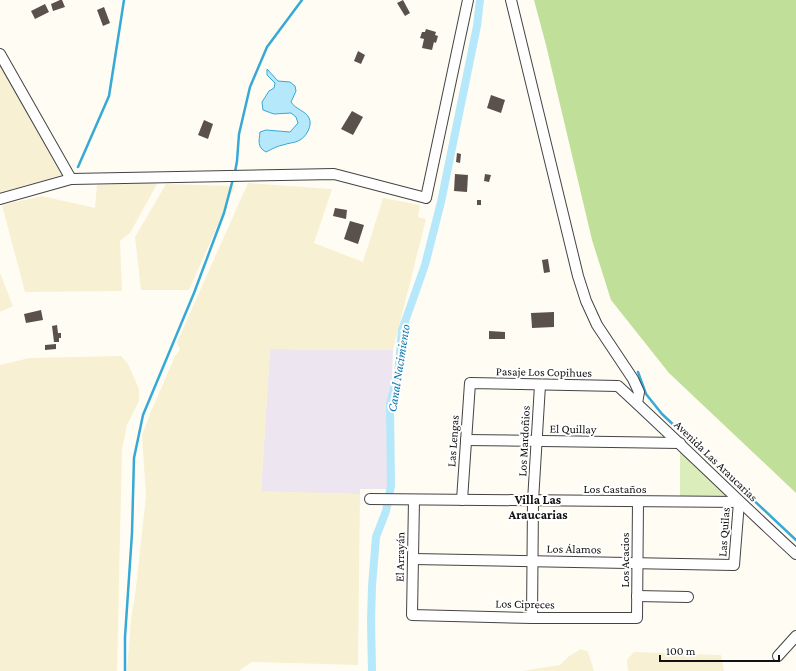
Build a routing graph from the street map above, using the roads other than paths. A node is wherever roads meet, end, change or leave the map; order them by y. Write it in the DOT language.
graph roads {
  1 [pos="468,0"];
  2 [pos="511,0"];
  3 [pos="0,54"];
  4 [pos="71,179"];
  5 [pos="0,199"];
  6 [pos="470,383"];
  7 [pos="540,384"];
  8 [pos="618,386"];
  9 [pos="637,403"];
  10 [pos="466,440"];
  11 [pos="536,441"];
  12 [pos="680,443"];
  13 [pos="370,500"];
  14 [pos="414,500"];
  15 [pos="462,500"];
  16 [pos="534,501"];
  17 [pos="638,502"];
  18 [pos="739,502"];
  19 [pos="796,554"];
  20 [pos="413,559"];
  21 [pos="532,561"];
  22 [pos="638,563"];
  23 [pos="734,565"];
  24 [pos="637,596"];
  25 [pos="688,597"];
  26 [pos="412,615"];
  27 [pos="532,618"];
  28 [pos="637,618"];
  29 [pos="796,636"];
  30 [pos="778,656"];
  1 -- 4 [label="street"];
  2 -- 9 [label="street"];
  3 -- 4 [label="street"];
  4 -- 5 [label="street"];
  6 -- 7 [label="street, Pasaje Los Copihues"];
  6 -- 10 [label="street, Las Lengas"];
  7 -- 8 [label="street, Pasaje Los Copihues"];
  7 -- 11 [label="street, Los Mardoñios"];
  8 -- 9 [label="street, Avenida Las Araucarias"];
  9 -- 12 [label="street, Avenida Las Araucarias"];
  10 -- 11 [label="street, El Quillay"];
  10 -- 15 [label="street, Las Lengas"];
  11 -- 12 [label="street, El Quillay"];
  11 -- 16 [label="street, Los Mardoñios"];
  12 -- 18 [label="street, Avenida Las Araucarias"];
  13 -- 14 [label="street, Los Castaños"];
  14 -- 15 [label="street, Los Castaños"];
  14 -- 20 [label="street, El Arrayán"];
  15 -- 16 [label="street, Los Castaños"];
  16 -- 17 [label="street, Los Castaños"];
  16 -- 21 [label="street, Los Mardoñios"];
  17 -- 18 [label="street, Los Castaños"];
  17 -- 22 [label="street, Los Acacios"];
  18 -- 19 [label="street, Avenida Las Araucarias"];
  18 -- 23 [label="street, Las Quilas"];
  20 -- 21 [label="street, Los Álamos"];
  20 -- 26 [label="street, El Arrayán"];
  21 -- 22 [label="street, Los Álamos"];
  21 -- 27 [label="street, Los Mardoñios"];
  22 -- 23 [label="street, Los Álamos"];
  22 -- 24 [label="street, Los Acacios"];
  24 -- 25 [label="street"];
  24 -- 28 [label="street, Los Acacios"];
  26 -- 27 [label="street, Los Cipreces"];
  27 -- 28 [label="street, Los Cipreces"];
  29 -- 30 [label="street"];
}
